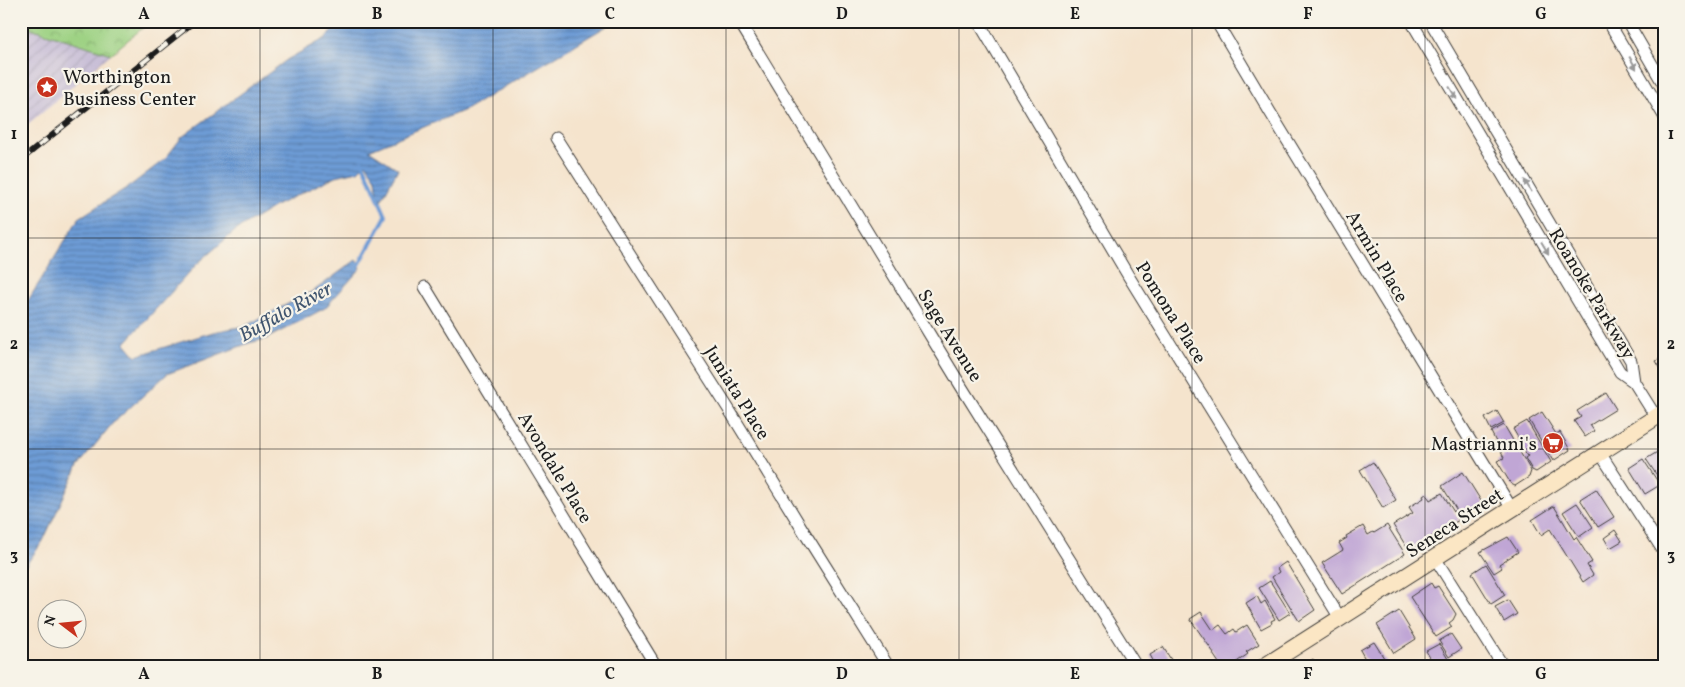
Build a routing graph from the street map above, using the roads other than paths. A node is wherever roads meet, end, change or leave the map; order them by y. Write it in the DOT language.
graph roads {
  1 [pos="739,21"];
  2 [pos="978,21"];
  3 [pos="1216,21"];
  4 [pos="1411,21"];
  5 [pos="1430,21"];
  6 [pos="1608,21"];
  7 [pos="1627,21"];
  8 [pos="1451,57"];
  9 [pos="1437,65"];
  10 [pos="1664,85"];
  11 [pos="1664,116"];
  12 [pos="556,138"];
  13 [pos="1542,210"];
  14 [pos="1527,218"];
  15 [pos="425,287"];
  16 [pos="1634,382"];
  17 [pos="1660,414"];
  18 [pos="1600,453"];
  19 [pos="1512,508"];
  20 [pos="1664,552"];
  21 [pos="1435,558"];
  22 [pos="1340,618"];
  23 [pos="656,666"];
  24 [pos="888,666"];
  25 [pos="1136,666"];
  26 [pos="1266,666"];
  27 [pos="1503,666"];
  1 -- 25 [label="street, Sage Avenue"];
  2 -- 22 [label="street, Pomona Place"];
  3 -- 19 [label="street, Armin Place"];
  4 -- 9 [label="street, Roanoke Parkway"];
  5 -- 8 [label="street, Roanoke Parkway"];
  6 -- 11 [label="street, one-way"];
  7 -- 10 [label="street"];
  8 -- 9 [label="street"];
  13 -- 8 [label="street, Roanoke Parkway, one-way"];
  9 -- 14 [label="street, Roanoke Parkway, one-way"];
  12 -- 24 [label="street, Juniata Place"];
  13 -- 14 [label="street, Roanoke Parkway"];
  13 -- 16 [label="street, Roanoke Parkway"];
  14 -- 16 [label="street, Roanoke Parkway, one-way"];
  15 -- 23 [label="street, Avondale Place"];
  16 -- 17 [label="street, Roanoke Parkway"];
  17 -- 18 [label="main road, Seneca Street"];
  18 -- 19 [label="main road, Seneca Street"];
  18 -- 20 [label="street"];
  19 -- 21 [label="main road, Seneca Street"];
  21 -- 22 [label="main road, Seneca Street"];
  21 -- 27 [label="street"];
  22 -- 26 [label="main road, Seneca Street"];
}
